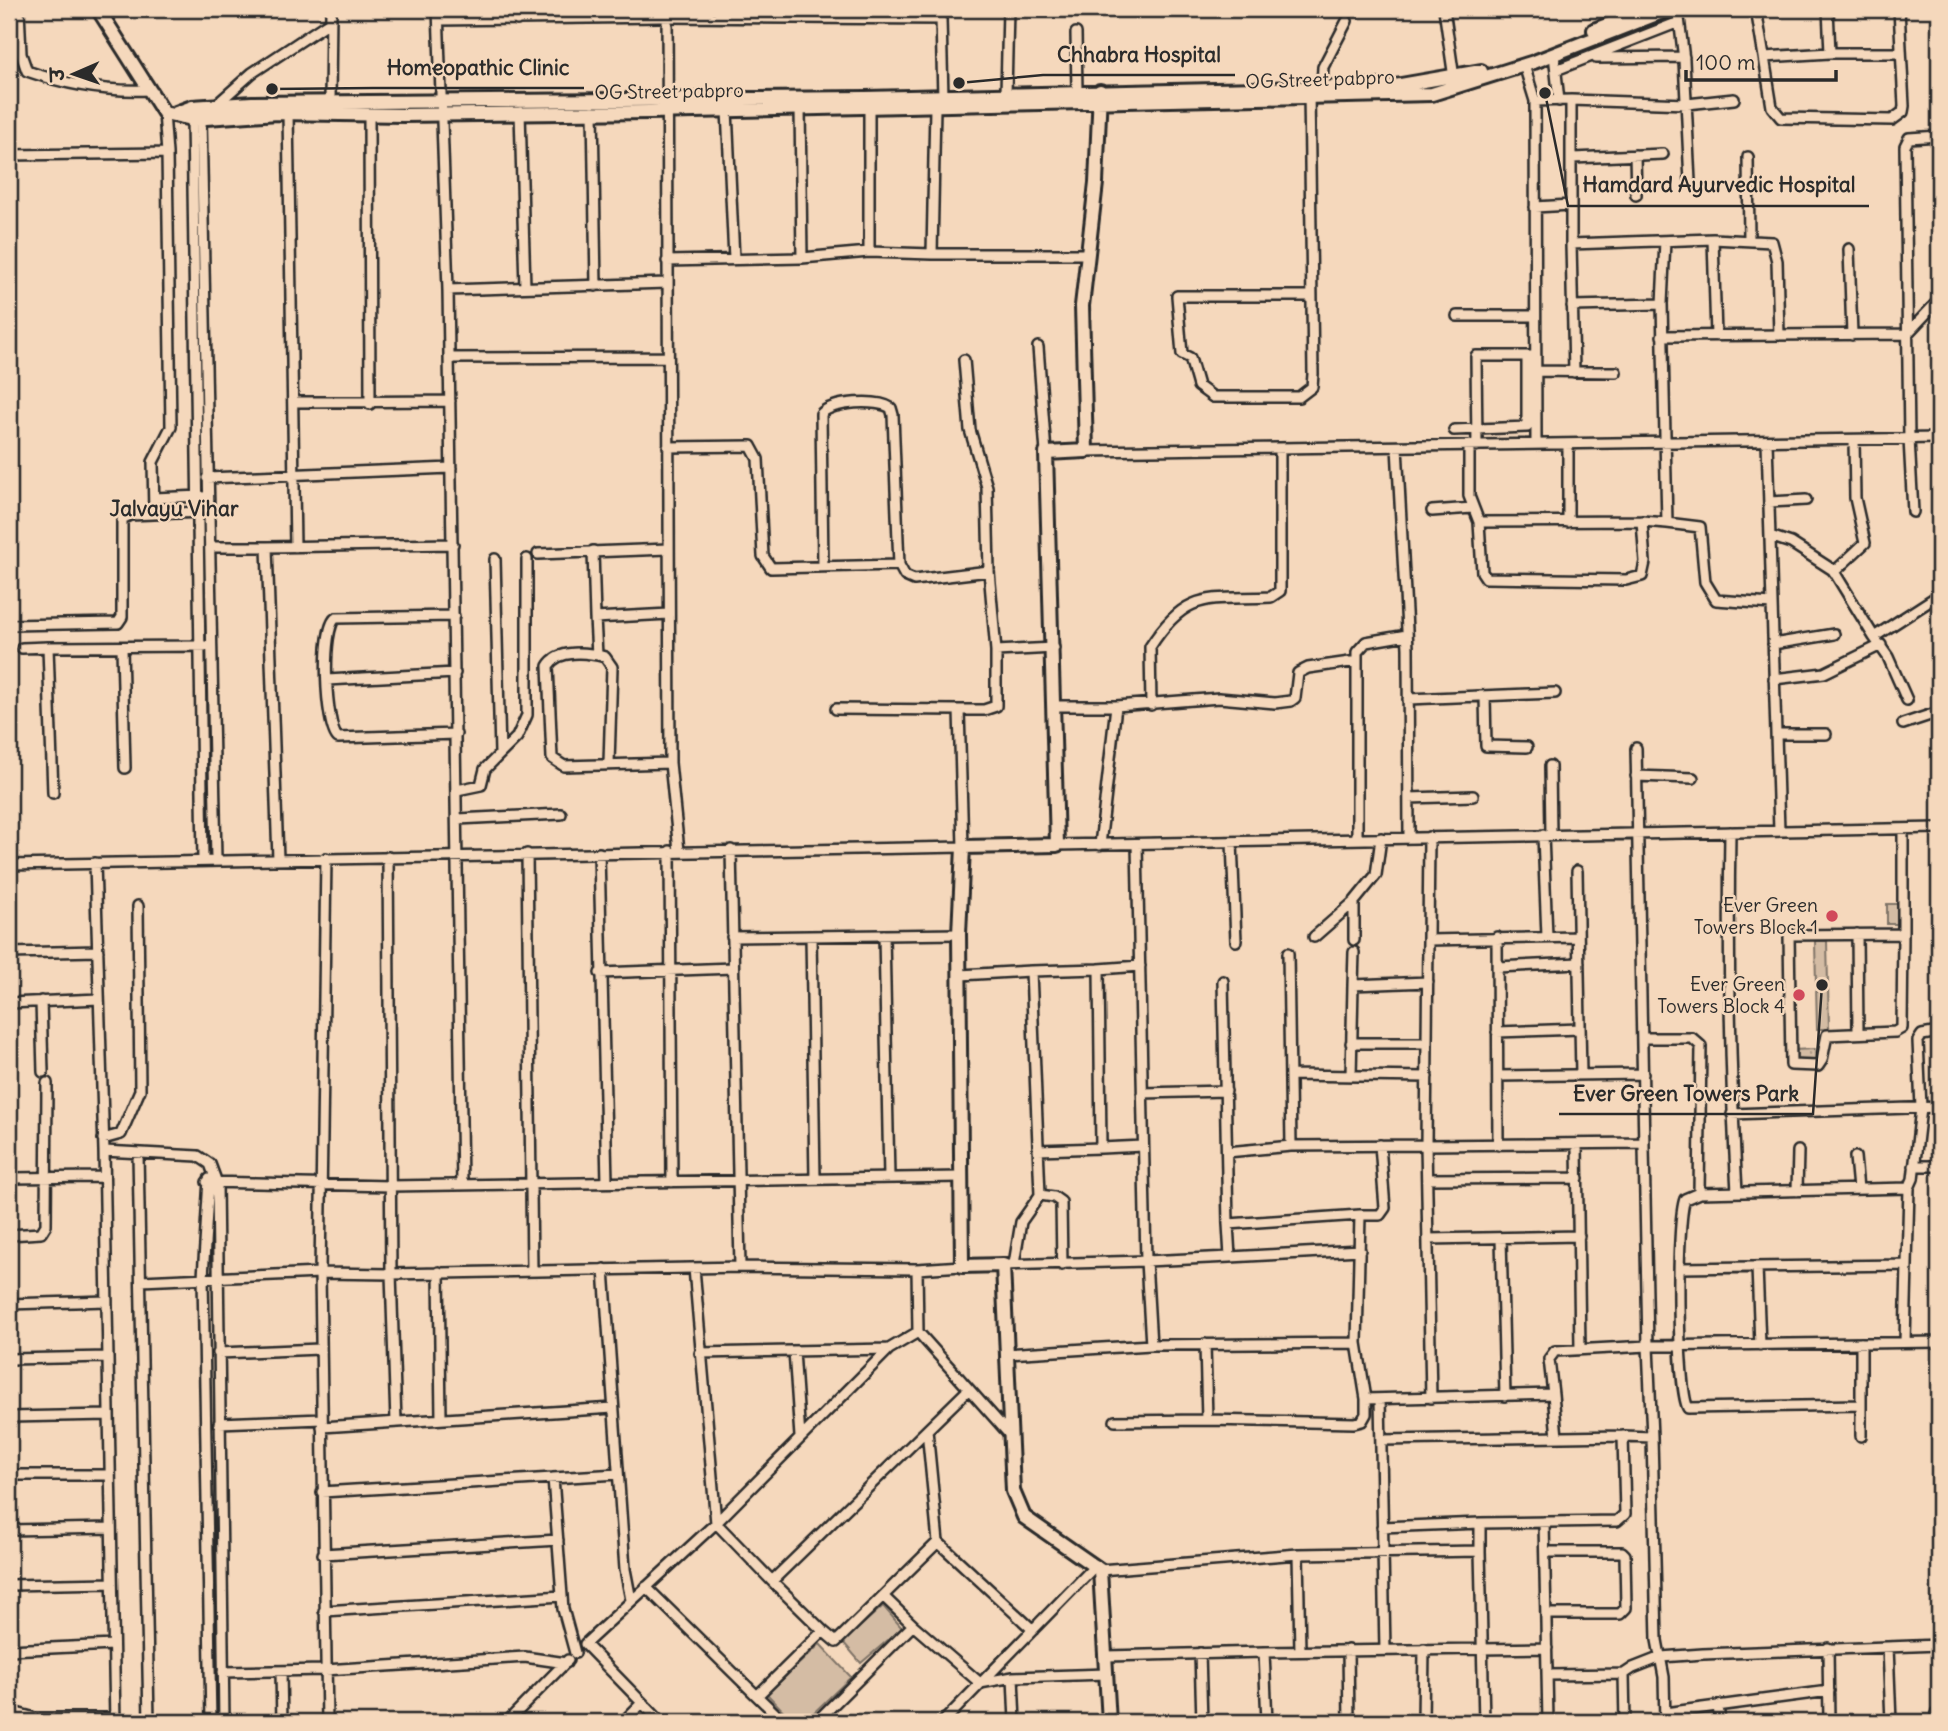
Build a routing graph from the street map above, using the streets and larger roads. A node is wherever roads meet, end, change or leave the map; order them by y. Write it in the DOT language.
graph roads {
  1 [pos="19,9"];
  2 [pos="331,9"];
  3 [pos="438,9"];
  4 [pos="517,9"];
  5 [pos="1008,9"];
  6 [pos="1444,9"];
  7 [pos="1648,9"];
  8 [pos="1670,9"];
  9 [pos="1678,9"];
  10 [pos="1756,9"];
  11 [pos="1828,9"];
  12 [pos="1899,9"];
  13 [pos="96,10"];
  14 [pos="667,13"];
  15 [pos="595,14"];
  16 [pos="941,14"];
  17 [pos="439,20"];
  18 [pos="517,20"];
  19 [pos="331,21"];
  20 [pos="1347,21"];
  21 [pos="1679,22"];
  22 [pos="1076,33"];
  23 [pos="1900,53"];
  24 [pos="1554,54"];
  25 [pos="1830,54"];
  26 [pos="1684,57"];
  27 [pos="1765,57"];
  28 [pos="1587,58"];
  29 [pos="1524,65"];
  30 [pos="1556,69"];
  31 [pos="1454,78"];
  32 [pos="1322,86"];
  33 [pos="149,90"];
  34 [pos="1077,92"];
  35 [pos="1309,93"];
  36 [pos="1006,94"];
  37 [pos="1100,97"];
  38 [pos="666,98"];
  39 [pos="1734,99"];
  40 [pos="1571,100"];
  41 [pos="1559,101"];
  42 [pos="330,102"];
  43 [pos="939,102"];
  44 [pos="1535,102"];
  45 [pos="1687,104"];
  46 [pos="216,105"];
  47 [pos="441,107"];
  48 [pos="869,107"];
  49 [pos="800,108"];
  50 [pos="727,110"];
  51 [pos="593,111"];
  52 [pos="666,111"];
  53 [pos="520,112"];
  54 [pos="170,113"];
  55 [pos="196,113"];
  56 [pos="288,113"];
  57 [pos="369,115"];
  58 [pos="1939,136"];
  59 [pos="167,153"];
  60 [pos="1662,154"];
  61 [pos="9,155"];
  62 [pos="1635,155"];
  63 [pos="1748,157"];
  64 [pos="1573,158"];
  65 [pos="1690,181"];
  66 [pos="1636,195"];
  67 [pos="1571,205"];
  68 [pos="1535,208"];
  69 [pos="1713,239"];
  70 [pos="1749,240"];
  71 [pos="1665,242"];
  72 [pos="1571,244"];
  73 [pos="1849,249"];
  74 [pos="869,252"];
  75 [pos="932,254"];
  76 [pos="1086,254"];
  77 [pos="802,258"];
  78 [pos="734,259"];
  79 [pos="667,261"];
  80 [pos="667,283"];
  81 [pos="596,286"];
  82 [pos="525,287"];
  83 [pos="448,290"];
  84 [pos="1312,296"];
  85 [pos="1939,300"];
  86 [pos="1662,304"];
  87 [pos="1572,306"];
  88 [pos="1457,316"];
  89 [pos="1535,316"];
  90 [pos="1908,334"];
  91 [pos="1779,335"];
  92 [pos="1852,335"];
  93 [pos="1662,336"];
  94 [pos="1716,336"];
  95 [pos="1038,347"];
  96 [pos="1531,356"];
  97 [pos="667,357"];
  98 [pos="449,358"];
  99 [pos="964,360"];
  100 [pos="1536,371"];
  101 [pos="1574,372"];
  102 [pos="1616,372"];
  103 [pos="450,401"];
  104 [pos="293,402"];
  105 [pos="370,404"];
  106 [pos="1454,430"];
  107 [pos="1477,430"];
  108 [pos="1939,438"];
  109 [pos="1909,439"];
  110 [pos="1854,440"];
  111 [pos="1767,441"];
  112 [pos="1664,443"];
  113 [pos="1536,444"];
  114 [pos="1568,444"];
  115 [pos="1397,446"];
  116 [pos="1473,446"];
  117 [pos="668,447"];
  118 [pos="1280,448"];
  119 [pos="1086,451"];
  120 [pos="1046,453"];
  121 [pos="452,468"];
  122 [pos="294,475"];
  123 [pos="207,478"];
  124 [pos="203,496"];
  125 [pos="154,498"];
  126 [pos="1806,500"];
  127 [pos="1769,502"];
  128 [pos="1472,508"];
  129 [pos="1432,510"];
  130 [pos="203,512"];
  131 [pos="1913,512"];
  132 [pos="154,513"];
  133 [pos="1479,522"];
  134 [pos="1568,522"];
  135 [pos="1642,522"];
  136 [pos="1667,523"];
  137 [pos="1770,536"];
  138 [pos="453,544"];
  139 [pos="210,547"];
  140 [pos="267,547"];
  141 [pos="295,547"];
  142 [pos="668,549"];
  143 [pos="593,551"];
  144 [pos="538,554"];
  145 [pos="495,559"];
  146 [pos="527,559"];
  147 [pos="899,565"];
  148 [pos="823,566"];
  149 [pos="989,571"];
  150 [pos="1834,572"];
  151 [pos="1939,595"];
  152 [pos="1772,604"];
  153 [pos="669,614"];
  154 [pos="454,616"];
  155 [pos="595,618"];
  156 [pos="9,625"];
  157 [pos="1834,634"];
  158 [pos="1407,635"];
  159 [pos="1874,637"];
  160 [pos="1773,644"];
  161 [pos="1881,645"];
  162 [pos="200,646"];
  163 [pos="212,646"];
  164 [pos="48,647"];
  165 [pos="22,648"];
  166 [pos="122,648"];
  167 [pos="1054,648"];
  168 [pos="996,651"];
  169 [pos="597,655"];
  170 [pos="1357,661"];
  171 [pos="455,673"];
  172 [pos="1774,679"];
  173 [pos="327,680"];
  174 [pos="1555,693"];
  175 [pos="1485,696"];
  176 [pos="1408,699"];
  177 [pos="1907,699"];
  178 [pos="1152,705"];
  179 [pos="1055,706"];
  180 [pos="1116,706"];
  181 [pos="836,709"];
  182 [pos="960,710"];
  183 [pos="1939,712"];
  184 [pos="1903,724"];
  185 [pos="456,734"];
  186 [pos="1776,734"];
  187 [pos="1826,734"];
  188 [pos="1527,747"];
  189 [pos="1636,748"];
  190 [pos="500,754"];
  191 [pos="609,762"];
  192 [pos="670,763"];
  193 [pos="1550,766"];
  194 [pos="125,768"];
  195 [pos="1636,776"];
  196 [pos="1693,778"];
  197 [pos="457,790"];
  198 [pos="53,793"];
  199 [pos="1473,796"];
  200 [pos="1409,798"];
  201 [pos="561,814"];
  202 [pos="458,819"];
  203 [pos="1939,828"];
  204 [pos="1903,829"];
  205 [pos="1779,831"];
  206 [pos="1730,832"];
  207 [pos="1638,833"];
  208 [pos="1547,835"];
  209 [pos="1429,837"];
  210 [pos="1381,838"];
  211 [pos="1409,838"];
  212 [pos="1357,839"];
  213 [pos="1232,842"];
  214 [pos="1138,844"];
  215 [pos="1057,845"];
  216 [pos="1100,845"];
  217 [pos="962,847"];
  218 [pos="731,850"];
  219 [pos="674,851"];
  220 [pos="599,853"];
  221 [pos="527,854"];
  222 [pos="458,856"];
  223 [pos="388,857"];
  224 [pos="326,858"];
  225 [pos="278,859"];
  226 [pos="216,860"];
  227 [pos="203,861"];
  228 [pos="95,863"];
  229 [pos="9,865"];
  230 [pos="1577,871"];
  231 [pos="1354,902"];
  232 [pos="138,906"];
  233 [pos="959,933"];
  234 [pos="1857,934"];
  235 [pos="1903,934"];
  236 [pos="884,935"];
  237 [pos="811,936"];
  238 [pos="733,937"];
  239 [pos="1314,937"];
  240 [pos="1497,937"];
  241 [pos="1547,937"];
  242 [pos="1578,937"];
  243 [pos="1354,940"];
  244 [pos="1428,940"];
  245 [pos="1236,941"];
  246 [pos="98,951"];
  247 [pos="1354,952"];
  248 [pos="9,953"];
  249 [pos="1288,953"];
  250 [pos="1579,963"];
  251 [pos="1140,966"];
  252 [pos="1497,967"];
  253 [pos="733,968"];
  254 [pos="1099,969"];
  255 [pos="671,971"];
  256 [pos="1031,971"];
  257 [pos="600,973"];
  258 [pos="960,975"];
  259 [pos="1223,981"];
  260 [pos="1428,982"];
  261 [pos="1353,985"];
  262 [pos="99,999"];
  263 [pos="41,1001"];
  264 [pos="9,1003"];
  265 [pos="1580,1029"];
  266 [pos="1497,1032"];
  267 [pos="1939,1032"];
  268 [pos="1858,1033"];
  269 [pos="1642,1038"];
  270 [pos="1351,1043"];
  271 [pos="1427,1043"];
  272 [pos="43,1072"];
  273 [pos="1643,1074"];
  274 [pos="1290,1075"];
  275 [pos="1581,1075"];
  276 [pos="1351,1076"];
  277 [pos="1498,1076"];
  278 [pos="1427,1077"];
  279 [pos="47,1083"];
  280 [pos="1226,1091"];
  281 [pos="1142,1093"];
  282 [pos="1939,1107"];
  283 [pos="1921,1108"];
  284 [pos="1732,1114"];
  285 [pos="103,1139"];
  286 [pos="1644,1143"];
  287 [pos="1380,1144"];
  288 [pos="1426,1145"];
  289 [pos="1498,1145"];
  290 [pos="1143,1146"];
  291 [pos="1292,1146"];
  292 [pos="1577,1146"];
  293 [pos="1101,1148"];
  294 [pos="1038,1150"];
  295 [pos="104,1151"];
  296 [pos="1798,1151"];
  297 [pos="1227,1152"];
  298 [pos="138,1154"];
  299 [pos="1856,1157"];
  300 [pos="1914,1166"];
  301 [pos="1939,1166"];
  302 [pos="48,1177"];
  303 [pos="104,1177"];
  304 [pos="961,1177"];
  305 [pos="9,1178"];
  306 [pos="889,1178"];
  307 [pos="1578,1178"];
  308 [pos="815,1179"];
  309 [pos="1427,1179"];
  310 [pos="737,1181"];
  311 [pos="212,1182"];
  312 [pos="607,1182"];
  313 [pos="673,1182"];
  314 [pos="533,1184"];
  315 [pos="462,1185"];
  316 [pos="390,1186"];
  317 [pos="320,1187"];
  318 [pos="1909,1188"];
  319 [pos="1858,1189"];
  320 [pos="1797,1191"];
  321 [pos="1737,1192"];
  322 [pos="1699,1194"];
  323 [pos="1040,1195"];
  324 [pos="1360,1215"];
  325 [pos="1228,1224"];
  326 [pos="9,1235"];
  327 [pos="1578,1236"];
  328 [pos="1501,1238"];
  329 [pos="1428,1239"];
  330 [pos="1360,1250"];
  331 [pos="1230,1257"];
  332 [pos="1146,1261"];
  333 [pos="1009,1264"];
  334 [pos="1062,1265"];
  335 [pos="1906,1265"];
  336 [pos="962,1266"];
  337 [pos="740,1267"];
  338 [pos="1757,1267"];
  339 [pos="694,1268"];
  340 [pos="1680,1268"];
  341 [pos="604,1269"];
  342 [pos="917,1269"];
  343 [pos="532,1270"];
  344 [pos="439,1272"];
  345 [pos="320,1273"];
  346 [pos="391,1275"];
  347 [pos="217,1276"];
  348 [pos="203,1277"];
  349 [pos="141,1280"];
  350 [pos="107,1301"];
  351 [pos="9,1304"];
  352 [pos="918,1332"];
  353 [pos="1905,1342"];
  354 [pos="1939,1342"];
  355 [pos="1357,1343"];
  356 [pos="1861,1343"];
  357 [pos="1205,1344"];
  358 [pos="1151,1345"];
  359 [pos="1760,1345"];
  360 [pos="1648,1346"];
  361 [pos="1681,1346"];
  362 [pos="320,1349"];
  363 [pos="889,1349"];
  364 [pos="1580,1349"];
  365 [pos="794,1351"];
  366 [pos="218,1353"];
  367 [pos="700,1353"];
  368 [pos="1006,1354"];
  369 [pos="108,1357"];
  370 [pos="9,1359"];
  371 [pos="969,1389"];
  372 [pos="1553,1394"];
  373 [pos="1506,1396"];
  374 [pos="1431,1398"];
  375 [pos="1366,1399"];
  376 [pos="1380,1399"];
  377 [pos="1861,1405"];
  378 [pos="614,1408"];
  379 [pos="109,1415"];
  380 [pos="9,1418"];
  381 [pos="441,1419"];
  382 [pos="1207,1420"];
  383 [pos="1115,1421"];
  384 [pos="396,1422"];
  385 [pos="219,1423"];
  386 [pos="322,1423"];
  387 [pos="926,1430"];
  388 [pos="1009,1434"];
  389 [pos="1623,1436"];
  390 [pos="1861,1436"];
  391 [pos="800,1437"];
  392 [pos="1557,1437"];
  393 [pos="1652,1437"];
  394 [pos="1382,1440"];
  395 [pos="9,1475"];
  396 [pos="110,1475"];
  397 [pos="618,1475"];
  398 [pos="553,1478"];
  399 [pos="323,1492"];
  400 [pos="1545,1522"];
  401 [pos="716,1523"];
  402 [pos="1480,1523"];
  403 [pos="1382,1527"];
  404 [pos="111,1528"];
  405 [pos="9,1530"];
  406 [pos="558,1540"];
  407 [pos="938,1542"];
  408 [pos="1382,1551"];
  409 [pos="1480,1551"];
  410 [pos="1546,1552"];
  411 [pos="323,1554"];
  412 [pos="1297,1554"];
  413 [pos="1098,1568"];
  414 [pos="772,1581"];
  415 [pos="112,1583"];
  416 [pos="9,1585"];
  417 [pos="646,1587"];
  418 [pos="562,1596"];
  419 [pos="883,1596"];
  420 [pos="631,1600"];
  421 [pos="324,1611"];
  422 [pos="1546,1614"];
  423 [pos="913,1625"];
  424 [pos="1033,1630"];
  425 [pos="823,1631"];
  426 [pos="584,1644"];
  427 [pos="113,1645"];
  428 [pos="1939,1645"];
  429 [pos="1888,1647"];
  430 [pos="1547,1648"];
  431 [pos="1828,1648"];
  432 [pos="1424,1649"];
  433 [pos="1483,1649"];
  434 [pos="9,1650"];
  435 [pos="1348,1650"];
  436 [pos="1385,1650"];
  437 [pos="1300,1651"];
  438 [pos="1264,1652"];
  439 [pos="575,1653"];
  440 [pos="1200,1653"];
  441 [pos="1107,1656"];
  442 [pos="1661,1657"];
  443 [pos="566,1663"];
  444 [pos="325,1670"];
  445 [pos="223,1672"];
  446 [pos="281,1672"];
  447 [pos="1107,1674"];
  448 [pos="1624,1674"];
  449 [pos="1548,1675"];
  450 [pos="1013,1676"];
  451 [pos="980,1684"];
  452 [pos="1829,1691"];
  453 [pos="757,1696"];
  454 [pos="642,1703"];
  455 [pos="1718,1706"];
  456 [pos="9,1711"];
  457 [pos="1665,1718"];
  458 [pos="115,1720"];
  459 [pos="149,1722"];
  460 [pos="211,1722"];
  461 [pos="223,1722"];
  462 [pos="282,1722"];
  463 [pos="327,1722"];
  464 [pos="507,1722"];
  465 [pos="623,1722"];
  466 [pos="661,1722"];
  467 [pos="783,1722"];
  468 [pos="816,1722"];
  469 [pos="943,1722"];
  470 [pos="1015,1722"];
  471 [pos="1108,1722"];
  472 [pos="1202,1722"];
  473 [pos="1267,1722"];
  474 [pos="1349,1722"];
  475 [pos="1423,1722"];
  476 [pos="1483,1722"];
  477 [pos="1548,1722"];
  478 [pos="1625,1722"];
  479 [pos="1720,1722"];
  480 [pos="1829,1722"];
  481 [pos="1891,1722"];
  1 -- 33 [label="street"];
  2 -- 19 [label="street"];
  3 -- 17 [label="street"];
  4 -- 18 [label="street"];
  5 -- 36 [label="street"];
  6 -- 31 [label="street"];
  7 -- 31 [label="street, OG Street pabpro"];
  8 -- 24 [label="street, OG Street pabpro"];
  9 -- 21 [label="street"];
  10 -- 27 [label="street"];
  11 -- 25 [label="street"];
  12 -- 23 [label="street"];
  13 -- 33 [label="street"];
  14 -- 15 [label="street"];
  14 -- 16 [label="street"];
  14 -- 38 [label="street"];
  15 -- 18 [label="street"];
  16 -- 43 [label="street"];
  17 -- 18 [label="street"];
  17 -- 47 [label="street"];
  19 -- 42 [label="street"];
  19 -- 46 [label="street"];
  20 -- 32 [label="street"];
  21 -- 26 [label="street"];
  21 -- 28 [label="street"];
  22 -- 34 [label="street"];
  23 -- 25 [label="street"];
  23 -- 27 [label="street"];
  24 -- 29 [label="street, OG Street pabpro"];
  24 -- 30 [label="street"];
  25 -- 27 [label="street"];
  26 -- 28 [label="street"];
  26 -- 45 [label="street"];
  28 -- 30 [label="street"];
  29 -- 35 [label="street, OG Street pabpro"];
  29 -- 44 [label="street"];
  30 -- 41 [label="street"];
  31 -- 32 [label="street, OG Street pabpro"];
  32 -- 35 [label="street, OG Street pabpro"];
  33 -- 54 [label="street"];
  34 -- 36 [label="street, OG Street pabpro"];
  34 -- 37 [label="street, OG Street pabpro"];
  35 -- 37 [label="street, OG Street pabpro"];
  35 -- 84 [label="street"];
  36 -- 43 [label="street, OG Street pabpro"];
  37 -- 43 [label="street, OG Street pabpro"];
  37 -- 76 [label="street"];
  38 -- 43 [label="street, OG Street pabpro"];
  38 -- 47 [label="street, OG Street pabpro"];
  38 -- 52 [label="street"];
  39 -- 45 [label="street"];
  40 -- 41 [label="street"];
  40 -- 45 [label="street"];
  40 -- 64 [label="street"];
  41 -- 44 [label="street"];
  42 -- 46 [label="street, OG Street pabpro"];
  42 -- 47 [label="street, OG Street pabpro"];
  43 -- 48 [label="street, OG Street pabpro"];
  43 -- 75 [label="street"];
  44 -- 68 [label="street"];
  45 -- 65 [label="street"];
  46 -- 55 [label="street, OG Street pabpro"];
  47 -- 53 [label="street, OG Street pabpro"];
  47 -- 57 [label="street, OG Street pabpro"];
  47 -- 83 [label="street"];
  48 -- 49 [label="street, OG Street pabpro"];
  48 -- 74 [label="street"];
  49 -- 50 [label="street, OG Street pabpro"];
  49 -- 77 [label="street"];
  50 -- 52 [label="street, OG Street pabpro"];
  50 -- 78 [label="street"];
  51 -- 52 [label="street, OG Street pabpro"];
  51 -- 53 [label="street, OG Street pabpro"];
  51 -- 81 [label="street"];
  52 -- 79 [label="street"];
  53 -- 82 [label="street"];
  54 -- 55 [label="street, OG Street pabpro"];
  54 -- 59 [label="street"];
  55 -- 56 [label="street, OG Street pabpro"];
  55 -- 123 [label="street"];
  55 -- 124 [label="street"];
  56 -- 57 [label="street, OG Street pabpro"];
  56 -- 104 [label="street"];
  57 -- 105 [label="street"];
  58 -- 90 [label="street"];
  59 -- 61 [label="street"];
  59 -- 125 [label="street"];
  60 -- 62 [label="street"];
  62 -- 64 [label="street"];
  62 -- 66 [label="street"];
  63 -- 70 [label="street"];
  64 -- 67 [label="street"];
  67 -- 68 [label="street"];
  67 -- 72 [label="street"];
  68 -- 89 [label="street"];
  69 -- 70 [label="street"];
  69 -- 71 [label="street"];
  69 -- 94 [label="street"];
  70 -- 91 [label="street"];
  71 -- 72 [label="street"];
  71 -- 86 [label="street"];
  72 -- 87 [label="street"];
  73 -- 92 [label="street"];
  74 -- 75 [label="street"];
  74 -- 77 [label="street"];
  75 -- 76 [label="street"];
  76 -- 119 [label="street"];
  77 -- 78 [label="street"];
  78 -- 79 [label="street"];
  79 -- 80 [label="street"];
  80 -- 81 [label="street"];
  80 -- 97 [label="street"];
  81 -- 82 [label="street"];
  82 -- 83 [label="street"];
  83 -- 98 [label="street"];
  84 -- 84 [label="street"];
  85 -- 90 [label="street"];
  86 -- 87 [label="street"];
  86 -- 93 [label="street"];
  87 -- 101 [label="street"];
  88 -- 89 [label="street"];
  89 -- 96 [label="street"];
  90 -- 92 [label="street"];
  90 -- 109 [label="street"];
  91 -- 92 [label="street"];
  91 -- 94 [label="street"];
  93 -- 94 [label="street"];
  93 -- 112 [label="street"];
  95 -- 120 [label="street"];
  96 -- 100 [label="street"];
  96 -- 107 [label="street"];
  96 -- 107 [label="street"];
  97 -- 98 [label="street"];
  97 -- 117 [label="street"];
  98 -- 103 [label="street"];
  99 -- 149 [label="street"];
  100 -- 101 [label="street"];
  100 -- 113 [label="street"];
  101 -- 102 [label="street"];
  103 -- 105 [label="street"];
  103 -- 121 [label="street"];
  104 -- 105 [label="street"];
  104 -- 122 [label="street"];
  106 -- 107 [label="street"];
  107 -- 116 [label="street"];
  108 -- 109 [label="street"];
  109 -- 110 [label="street"];
  109 -- 131 [label="street"];
  110 -- 111 [label="street"];
  110 -- 150 [label="street"];
  111 -- 112 [label="street"];
  111 -- 127 [label="street"];
  112 -- 114 [label="street"];
  112 -- 136 [label="street"];
  113 -- 114 [label="street"];
  113 -- 116 [label="street"];
  114 -- 134 [label="street"];
  115 -- 116 [label="street"];
  115 -- 118 [label="street"];
  115 -- 158 [label="street"];
  116 -- 128 [label="street"];
  117 -- 142 [label="street"];
  117 -- 148 [label="street"];
  118 -- 119 [label="street"];
  118 -- 178 [label="street"];
  119 -- 120 [label="street"];
  120 -- 167 [label="street"];
  121 -- 122 [label="street"];
  121 -- 138 [label="street"];
  122 -- 123 [label="street"];
  122 -- 141 [label="street"];
  123 -- 124 [label="street"];
  124 -- 125 [label="street"];
  124 -- 130 [label="street"];
  125 -- 132 [label="street"];
  126 -- 127 [label="street"];
  127 -- 137 [label="street"];
  128 -- 129 [label="street"];
  128 -- 133 [label="street"];
  130 -- 132 [label="street"];
  130 -- 139 [label="street"];
  130 -- 162 [label="street"];
  132 -- 156 [label="street"];
  133 -- 134 [label="street"];
  133 -- 135 [label="street"];
  134 -- 135 [label="street"];
  135 -- 136 [label="street"];
  136 -- 152 [label="street"];
  137 -- 150 [label="street"];
  137 -- 152 [label="street"];
  138 -- 141 [label="street"];
  138 -- 154 [label="street"];
  139 -- 140 [label="street"];
  139 -- 163 [label="street"];
  140 -- 141 [label="street"];
  140 -- 225 [label="street"];
  142 -- 143 [label="street"];
  142 -- 153 [label="street"];
  143 -- 144 [label="street"];
  143 -- 155 [label="street"];
  145 -- 190 [label="street"];
  146 -- 190 [label="street"];
  147 -- 148 [label="street"];
  147 -- 148 [label="street"];
  147 -- 149 [label="street"];
  149 -- 168 [label="street"];
  150 -- 159 [label="street"];
  151 -- 159 [label="street"];
  152 -- 160 [label="street"];
  153 -- 155 [label="street"];
  153 -- 192 [label="street"];
  154 -- 171 [label="street"];
  154 -- 173 [label="street"];
  155 -- 169 [label="street"];
  157 -- 160 [label="street"];
  158 -- 170 [label="street"];
  158 -- 176 [label="street"];
  159 -- 161 [label="street"];
  160 -- 172 [label="street"];
  161 -- 172 [label="street"];
  161 -- 177 [label="street"];
  162 -- 163 [label="street"];
  162 -- 166 [label="street"];
  162 -- 227 [label="street"];
  163 -- 226 [label="street"];
  164 -- 165 [label="street"];
  164 -- 166 [label="street"];
  164 -- 198 [label="street"];
  166 -- 194 [label="street"];
  167 -- 168 [label="street"];
  167 -- 179 [label="street"];
  168 -- 182 [label="street"];
  169 -- 191 [label="street"];
  169 -- 191 [label="street"];
  170 -- 178 [label="street"];
  170 -- 212 [label="street"];
  171 -- 173 [label="street"];
  171 -- 185 [label="street"];
  172 -- 186 [label="street"];
  173 -- 185 [label="street"];
  174 -- 175 [label="street"];
  175 -- 176 [label="street"];
  175 -- 188 [label="street"];
  176 -- 200 [label="street"];
  178 -- 180 [label="street"];
  179 -- 180 [label="street"];
  179 -- 215 [label="street"];
  180 -- 216 [label="street"];
  181 -- 182 [label="street"];
  182 -- 217 [label="street"];
  183 -- 184 [label="street"];
  185 -- 197 [label="street"];
  186 -- 187 [label="street"];
  186 -- 205 [label="street"];
  189 -- 195 [label="street"];
  190 -- 197 [label="street"];
  191 -- 192 [label="street"];
  192 -- 219 [label="street"];
  193 -- 208 [label="street"];
  195 -- 196 [label="street"];
  195 -- 207 [label="street"];
  197 -- 202 [label="street"];
  199 -- 200 [label="street"];
  200 -- 211 [label="street"];
  201 -- 202 [label="street"];
  202 -- 222 [label="street"];
  203 -- 204 [label="street"];
  204 -- 205 [label="street"];
  204 -- 235 [label="street"];
  205 -- 206 [label="street"];
  206 -- 207 [label="street"];
  206 -- 284 [label="street"];
  207 -- 208 [label="street"];
  207 -- 269 [label="street"];
  208 -- 209 [label="street"];
  208 -- 241 [label="street"];
  209 -- 211 [label="street"];
  209 -- 244 [label="street"];
  210 -- 211 [label="street"];
  210 -- 212 [label="street"];
  210 -- 231 [label="street"];
  212 -- 213 [label="street"];
  213 -- 214 [label="street"];
  213 -- 245 [label="street"];
  214 -- 216 [label="street"];
  214 -- 251 [label="street"];
  215 -- 216 [label="street"];
  215 -- 217 [label="street"];
  217 -- 218 [label="street"];
  217 -- 233 [label="street"];
  218 -- 219 [label="street"];
  218 -- 238 [label="street"];
  219 -- 220 [label="street"];
  219 -- 255 [label="street"];
  220 -- 221 [label="street"];
  220 -- 257 [label="street"];
  221 -- 222 [label="street"];
  221 -- 314 [label="street"];
  222 -- 223 [label="street"];
  222 -- 315 [label="street"];
  223 -- 224 [label="street"];
  223 -- 316 [label="street"];
  224 -- 225 [label="street"];
  224 -- 317 [label="street"];
  225 -- 226 [label="street"];
  226 -- 227 [label="street"];
  227 -- 228 [label="street"];
  228 -- 229 [label="street"];
  228 -- 246 [label="street"];
  230 -- 242 [label="street"];
  231 -- 239 [label="street"];
  231 -- 243 [label="street"];
  232 -- 285 [label="street"];
  233 -- 236 [label="street"];
  233 -- 258 [label="street"];
  234 -- 235 [label="street"];
  234 -- 268 [label="street"];
  234 -- 268 [label="street"];
  235 -- 268 [label="street"];
  236 -- 237 [label="street"];
  236 -- 306 [label="street"];
  237 -- 238 [label="street"];
  237 -- 308 [label="street"];
  238 -- 253 [label="street"];
  240 -- 241 [label="street"];
  240 -- 244 [label="street"];
  240 -- 252 [label="street"];
  241 -- 242 [label="street"];
  242 -- 250 [label="street"];
  244 -- 260 [label="street"];
  246 -- 248 [label="street"];
  246 -- 262 [label="street"];
  247 -- 261 [label="street"];
  249 -- 274 [label="street"];
  250 -- 252 [label="street"];
  250 -- 265 [label="street"];
  251 -- 254 [label="street"];
  251 -- 281 [label="street"];
  252 -- 266 [label="street"];
  253 -- 255 [label="street"];
  253 -- 310 [label="street"];
  254 -- 256 [label="street"];
  254 -- 293 [label="street"];
  255 -- 257 [label="street"];
  255 -- 313 [label="street"];
  256 -- 258 [label="street"];
  256 -- 294 [label="street"];
  257 -- 312 [label="street"];
  258 -- 304 [label="street"];
  259 -- 280 [label="street"];
  260 -- 261 [label="street"];
  260 -- 271 [label="street"];
  261 -- 270 [label="street"];
  262 -- 263 [label="street"];
  262 -- 285 [label="street"];
  263 -- 264 [label="street"];
  263 -- 272 [label="street"];
  265 -- 266 [label="street"];
  265 -- 275 [label="street"];
  266 -- 277 [label="street"];
  267 -- 283 [label="street"];
  269 -- 273 [label="street"];
  269 -- 322 [label="street"];
  270 -- 271 [label="street"];
  270 -- 276 [label="street"];
  271 -- 278 [label="street"];
  273 -- 275 [label="street"];
  273 -- 286 [label="street"];
  274 -- 276 [label="street"];
  274 -- 291 [label="street"];
  275 -- 277 [label="street"];
  276 -- 278 [label="street"];
  277 -- 289 [label="street"];
  278 -- 288 [label="street"];
  279 -- 302 [label="street"];
  280 -- 281 [label="street"];
  280 -- 297 [label="street"];
  281 -- 290 [label="street"];
  282 -- 283 [label="street"];
  283 -- 284 [label="street"];
  283 -- 300 [label="street"];
  284 -- 321 [label="street"];
  285 -- 295 [label="street"];
  286 -- 292 [label="street"];
  286 -- 360 [label="street"];
  287 -- 288 [label="street"];
  287 -- 291 [label="street"];
  287 -- 324 [label="street"];
  288 -- 289 [label="street"];
  288 -- 309 [label="street"];
  289 -- 292 [label="street"];
  290 -- 293 [label="street"];
  290 -- 332 [label="street"];
  291 -- 297 [label="street"];
  292 -- 307 [label="street"];
  293 -- 294 [label="street"];
  294 -- 323 [label="street"];
  295 -- 298 [label="street"];
  295 -- 303 [label="street"];
  296 -- 320 [label="street"];
  297 -- 325 [label="street"];
  298 -- 311 [label="street"];
  298 -- 349 [label="street"];
  299 -- 319 [label="street"];
  300 -- 301 [label="street"];
  300 -- 318 [label="street"];
  302 -- 303 [label="street"];
  302 -- 305 [label="street"];
  302 -- 326 [label="street"];
  303 -- 350 [label="street"];
  304 -- 306 [label="street"];
  304 -- 336 [label="street"];
  306 -- 308 [label="street"];
  307 -- 309 [label="street"];
  307 -- 327 [label="street"];
  308 -- 310 [label="street"];
  309 -- 329 [label="street"];
  310 -- 313 [label="street"];
  310 -- 337 [label="street"];
  311 -- 317 [label="street"];
  311 -- 347 [label="street"];
  311 -- 348 [label="street"];
  312 -- 313 [label="street"];
  312 -- 314 [label="street"];
  314 -- 315 [label="street"];
  314 -- 343 [label="street"];
  315 -- 316 [label="street"];
  316 -- 317 [label="street"];
  316 -- 346 [label="street"];
  317 -- 345 [label="street"];
  318 -- 319 [label="street"];
  318 -- 335 [label="street"];
  319 -- 320 [label="street"];
  320 -- 321 [label="street"];
  321 -- 322 [label="street"];
  322 -- 340 [label="street"];
  323 -- 333 [label="street"];
  323 -- 334 [label="street"];
  324 -- 325 [label="street"];
  324 -- 330 [label="street"];
  325 -- 331 [label="street"];
  327 -- 328 [label="street"];
  327 -- 364 [label="street"];
  328 -- 329 [label="street"];
  328 -- 373 [label="street"];
  329 -- 374 [label="street"];
  330 -- 331 [label="street"];
  330 -- 355 [label="street"];
  331 -- 332 [label="street"];
  332 -- 334 [label="street"];
  332 -- 358 [label="street"];
  333 -- 334 [label="street"];
  333 -- 336 [label="street"];
  333 -- 368 [label="street"];
  335 -- 338 [label="street"];
  335 -- 353 [label="street"];
  336 -- 342 [label="street"];
  337 -- 339 [label="street"];
  337 -- 342 [label="street"];
  338 -- 340 [label="street"];
  338 -- 359 [label="street"];
  339 -- 341 [label="street"];
  339 -- 367 [label="street"];
  340 -- 361 [label="street"];
  341 -- 343 [label="street"];
  341 -- 378 [label="street"];
  342 -- 352 [label="street"];
  343 -- 344 [label="street"];
  344 -- 346 [label="street"];
  344 -- 381 [label="street"];
  345 -- 346 [label="street"];
  345 -- 347 [label="street"];
  345 -- 362 [label="street"];
  346 -- 384 [label="street"];
  347 -- 348 [label="street"];
  347 -- 366 [label="street"];
  348 -- 349 [label="street"];
  348 -- 460 [label="street"];
  349 -- 459 [label="street"];
  350 -- 351 [label="street"];
  350 -- 369 [label="street"];
  352 -- 363 [label="street"];
  352 -- 371 [label="street"];
  353 -- 354 [label="street"];
  353 -- 356 [label="street"];
  355 -- 357 [label="street"];
  355 -- 375 [label="street"];
  356 -- 359 [label="street"];
  356 -- 377 [label="street"];
  357 -- 358 [label="street"];
  357 -- 382 [label="street"];
  358 -- 368 [label="street"];
  359 -- 361 [label="street"];
  360 -- 361 [label="street"];
  360 -- 364 [label="street"];
  360 -- 393 [label="street"];
  361 -- 377 [label="street"];
  362 -- 366 [label="street"];
  362 -- 386 [label="street"];
  363 -- 365 [label="street"];
  363 -- 391 [label="street"];
  364 -- 372 [label="street"];
  365 -- 367 [label="street"];
  365 -- 391 [label="street"];
  366 -- 385 [label="street"];
  367 -- 401 [label="street"];
  368 -- 388 [label="street"];
  369 -- 370 [label="street"];
  369 -- 379 [label="street"];
  371 -- 387 [label="street"];
  371 -- 388 [label="street"];
  372 -- 373 [label="street"];
  372 -- 392 [label="street"];
  373 -- 374 [label="street"];
  374 -- 376 [label="street"];
  375 -- 376 [label="street"];
  375 -- 382 [label="street"];
  376 -- 394 [label="street"];
  377 -- 390 [label="street"];
  378 -- 381 [label="street"];
  378 -- 397 [label="street"];
  379 -- 380 [label="street"];
  379 -- 396 [label="street"];
  381 -- 384 [label="street"];
  382 -- 383 [label="street"];
  384 -- 386 [label="street"];
  385 -- 386 [label="street"];
  385 -- 445 [label="street"];
  386 -- 399 [label="street"];
  387 -- 407 [label="street"];
  387 -- 414 [label="street"];
  388 -- 413 [label="street"];
  389 -- 392 [label="street"];
  389 -- 393 [label="street"];
  389 -- 400 [label="street"];
  391 -- 401 [label="street"];
  392 -- 394 [label="street"];
  393 -- 442 [label="street"];
  394 -- 403 [label="street"];
  395 -- 396 [label="street"];
  396 -- 404 [label="street"];
  397 -- 398 [label="street"];
  397 -- 420 [label="street"];
  398 -- 399 [label="street"];
  398 -- 406 [label="street"];
  399 -- 411 [label="street"];
  400 -- 402 [label="street"];
  400 -- 410 [label="street"];
  401 -- 414 [label="street"];
  401 -- 417 [label="street"];
  402 -- 403 [label="street"];
  402 -- 409 [label="street"];
  403 -- 408 [label="street"];
  404 -- 405 [label="street"];
  404 -- 415 [label="street"];
  406 -- 411 [label="street"];
  406 -- 418 [label="street"];
  407 -- 419 [label="street"];
  407 -- 424 [label="street"];
  408 -- 409 [label="street"];
  408 -- 412 [label="street"];
  408 -- 436 [label="street"];
  409 -- 433 [label="street"];
  410 -- 422 [label="street"];
  410 -- 422 [label="street"];
  411 -- 421 [label="street"];
  412 -- 413 [label="street"];
  412 -- 437 [label="street"];
  413 -- 424 [label="street"];
  413 -- 441 [label="street"];
  414 -- 425 [label="street"];
  415 -- 416 [label="street"];
  415 -- 427 [label="street"];
  417 -- 420 [label="street"];
  417 -- 453 [label="street"];
  418 -- 421 [label="street"];
  418 -- 439 [label="street"];
  419 -- 423 [label="street"];
  419 -- 425 [label="street"];
  420 -- 426 [label="street"];
  421 -- 444 [label="street"];
  422 -- 430 [label="street"];
  423 -- 451 [label="street"];
  423 -- 468 [label="street"];
  424 -- 451 [label="street"];
  425 -- 453 [label="street"];
  426 -- 439 [label="street"];
  426 -- 454 [label="street"];
  427 -- 434 [label="street"];
  427 -- 458 [label="street"];
  428 -- 429 [label="street"];
  429 -- 431 [label="street"];
  429 -- 481 [label="street"];
  430 -- 433 [label="street"];
  430 -- 449 [label="street"];
  431 -- 442 [label="street"];
  431 -- 452 [label="street"];
  432 -- 433 [label="street"];
  432 -- 436 [label="street"];
  432 -- 475 [label="street"];
  433 -- 476 [label="street"];
  435 -- 436 [label="street"];
  435 -- 437 [label="street"];
  435 -- 474 [label="street"];
  437 -- 438 [label="street"];
  438 -- 440 [label="street"];
  438 -- 473 [label="street"];
  439 -- 443 [label="street"];
  440 -- 441 [label="street"];
  440 -- 472 [label="street"];
  441 -- 447 [label="street"];
  442 -- 448 [label="street"];
  442 -- 457 [label="street"];
  443 -- 444 [label="street"];
  443 -- 464 [label="street"];
  444 -- 446 [label="street"];
  444 -- 463 [label="street"];
  445 -- 446 [label="street"];
  445 -- 461 [label="street"];
  446 -- 462 [label="street"];
  447 -- 450 [label="street"];
  447 -- 471 [label="street"];
  448 -- 449 [label="street"];
  448 -- 478 [label="street"];
  449 -- 477 [label="street"];
  450 -- 451 [label="street"];
  450 -- 470 [label="street"];
  451 -- 469 [label="street"];
  452 -- 455 [label="street"];
  452 -- 480 [label="street"];
  453 -- 467 [label="street"];
  454 -- 465 [label="street"];
  454 -- 466 [label="street"];
  455 -- 457 [label="street"];
  455 -- 479 [label="street"];
  456 -- 458 [label="street"];
}
